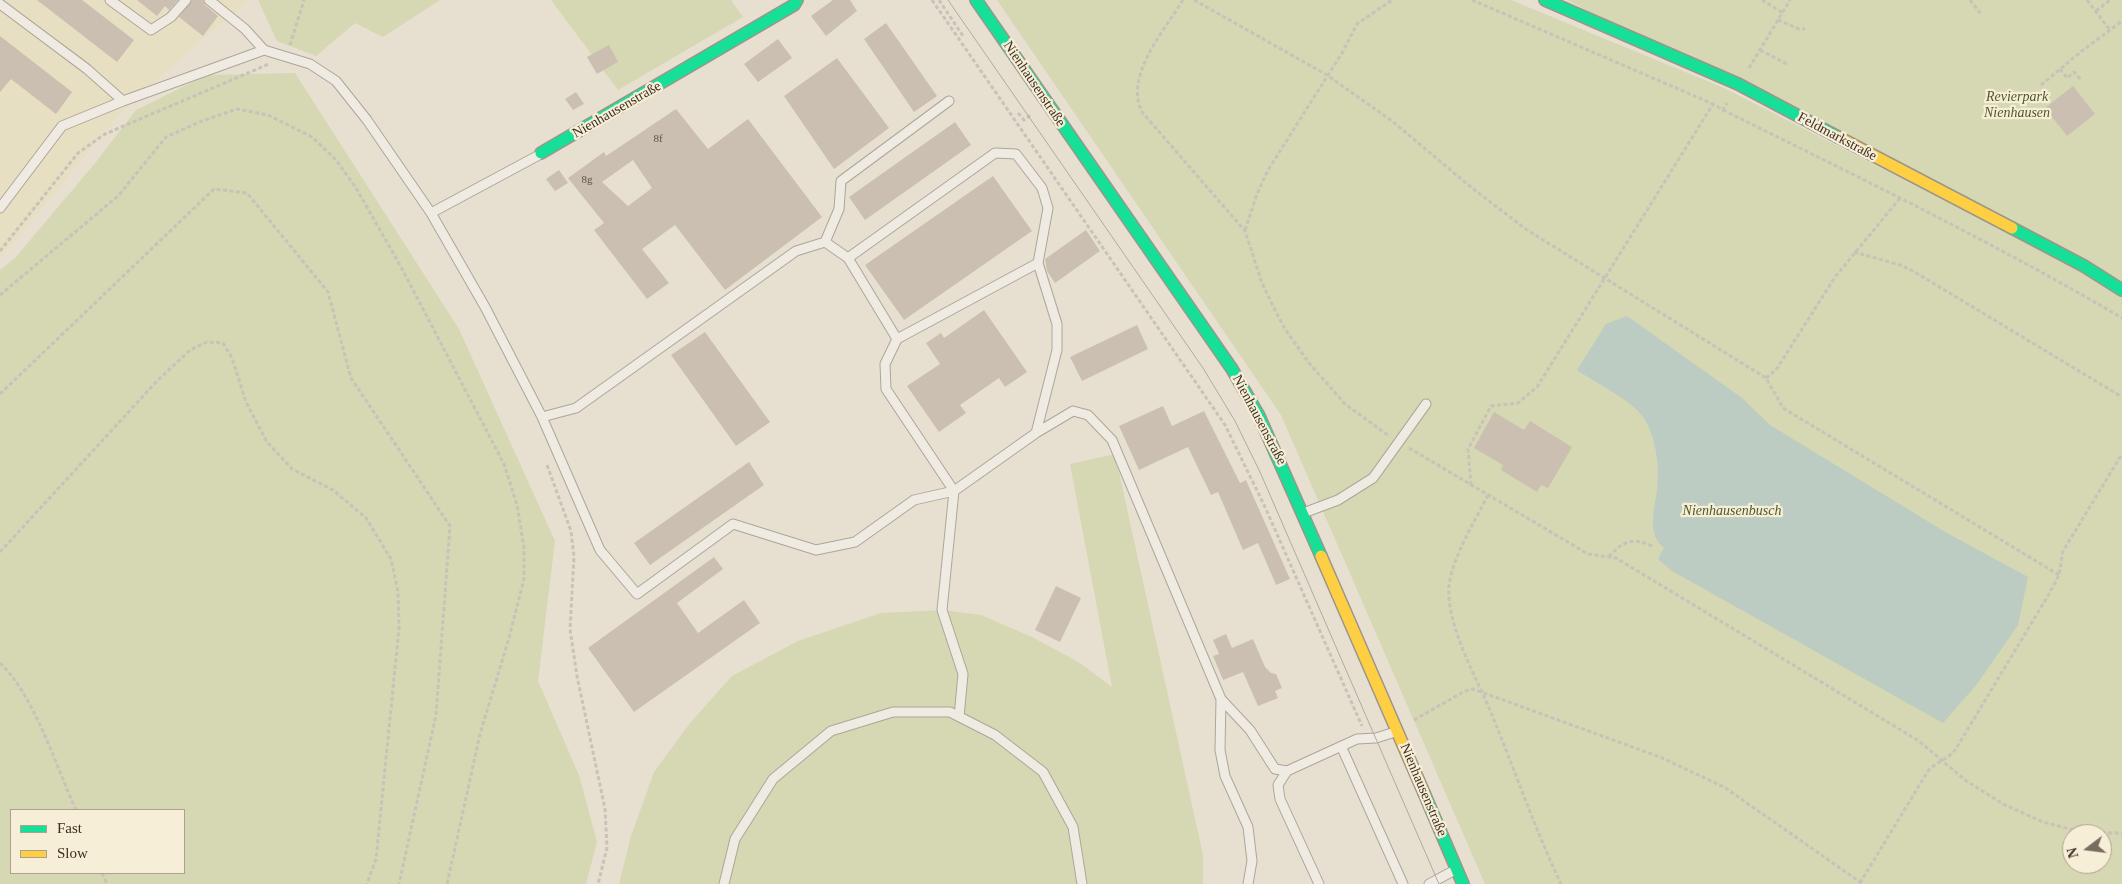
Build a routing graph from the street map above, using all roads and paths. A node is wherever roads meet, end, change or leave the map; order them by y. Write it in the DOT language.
graph roads {
  1 [pos="110,0"];
  2 [pos="186,0"];
  3 [pos="209,0"];
  4 [pos="304,0"];
  5 [pos="797,0"];
  6 [pos="932,0"];
  7 [pos="939,0"];
  8 [pos="976,0"];
  9 [pos="1183,0"];
  10 [pos="1194,0"];
  11 [pos="1392,0"];
  12 [pos="1472,0"];
  13 [pos="1545,0"];
  14 [pos="1762,0"];
  15 [pos="1790,0"];
  16 [pos="1970,0"];
  17 [pos="2087,0"];
  18 [pos="2110,0"];
  19 [pos="0,4"];
  20 [pos="2096,11"];
  21 [pos="1783,13"];
  22 [pos="1981,14"];
  23 [pos="1778,20"];
  24 [pos="2122,22"];
  25 [pos="1805,29"];
  26 [pos="2110,30"];
  27 [pos="963,36"];
  28 [pos="264,50"];
  29 [pos="1760,50"];
  30 [pos="287,56"];
  31 [pos="1786,64"];
  32 [pos="2060,70"];
  33 [pos="1328,75"];
  34 [pos="2081,80"];
  35 [pos="1738,84"];
  36 [pos="2041,85"];
  37 [pos="123,101"];
  38 [pos="949,101"];
  39 [pos="1713,104"];
  40 [pos="1724,110"];
  41 [pos="541,153"];
  42 [pos="1918,180"];
  43 [pos="1900,198"];
  44 [pos="0,208"];
  45 [pos="431,213"];
  46 [pos="1245,230"];
  47 [pos="825,242"];
  48 [pos="0,251"];
  49 [pos="1854,252"];
  50 [pos="848,258"];
  51 [pos="1038,264"];
  52 [pos="1603,278"];
  53 [pos="2122,290"];
  54 [pos="0,295"];
  55 [pos="2122,318"];
  56 [pos="897,339"];
  57 [pos="1766,378"];
  58 [pos="0,394"];
  59 [pos="2122,398"];
  60 [pos="1426,404"];
  61 [pos="542,417"];
  62 [pos="1036,432"];
  63 [pos="1400,443"];
  64 [pos="2122,454"];
  65 [pos="544,456"];
  66 [pos="1470,485"];
  67 [pos="954,491"];
  68 [pos="1488,495"];
  69 [pos="1304,513"];
  70 [pos="1652,546"];
  71 [pos="0,552"];
  72 [pos="1609,558"];
  73 [pos="2059,575"];
  74 [pos="0,663"];
  75 [pos="1482,692"];
  76 [pos="1221,699"];
  77 [pos="959,717"];
  78 [pos="1397,731"];
  79 [pos="1367,739"];
  80 [pos="1342,746"];
  81 [pos="1942,760"];
  82 [pos="1287,771"];
  83 [pos="76,809"];
  84 [pos="2122,834"];
  85 [pos="1457,869"];
  86 [pos="367,884"];
  87 [pos="399,884"];
  88 [pos="447,884"];
  89 [pos="598,884"];
  90 [pos="724,884"];
  91 [pos="1082,884"];
  92 [pos="1248,884"];
  93 [pos="1319,884"];
  94 [pos="1403,884"];
  95 [pos="1429,884"];
  96 [pos="1463,884"];
  97 [pos="1561,884"];
  98 [pos="1861,884"];
  1 -- 2 [label="lane"];
  3 -- 28 [label="lane"];
  4 -- 30 [label="path"];
  5 -- 41 [label="main road, Nienhausenstraße"];
  6 -- 79 [label="path"];
  7 -- 27 [label="path"];
  8 -- 69 [label="main road, Nienhausenstraße"];
  9 -- 46 [label="path"];
  10 -- 33 [label="path"];
  11 -- 33 [label="path"];
  12 -- 39 [label="path"];
  13 -- 35 [label="main road, Feldmarkstraße"];
  14 -- 21 [label="path"];
  15 -- 21 [label="path"];
  16 -- 22 [label="path"];
  17 -- 20 [label="path"];
  18 -- 20 [label="path"];
  19 -- 37 [label="lane"];
  20 -- 26 [label="path"];
  21 -- 23 [label="path"];
  23 -- 25 [label="path"];
  23 -- 29 [label="path"];
  24 -- 26 [label="path"];
  26 -- 32 [label="path"];
  28 -- 30 [label="lane"];
  28 -- 37 [label="lane"];
  29 -- 31 [label="path"];
  29 -- 35 [label="path"];
  30 -- 45 [label="lane"];
  30 -- 48 [label="path"];
  32 -- 34 [label="path"];
  32 -- 36 [label="path"];
  33 -- 46 [label="path"];
  33 -- 52 [label="path"];
  35 -- 40 [label="path"];
  35 -- 42 [label="main road, Feldmarkstraße"];
  37 -- 44 [label="lane"];
  38 -- 47 [label="lane"];
  39 -- 40 [label="path"];
  39 -- 52 [label="path"];
  40 -- 43 [label="path"];
  41 -- 45 [label="lane, Nienhausenstraße"];
  42 -- 43 [label="path"];
  42 -- 53 [label="main road, Feldmarkstraße"];
  43 -- 49 [label="path"];
  43 -- 55 [label="path"];
  45 -- 61 [label="lane"];
  46 -- 63 [label="path"];
  47 -- 50 [label="lane"];
  47 -- 61 [label="lane"];
  49 -- 57 [label="path"];
  49 -- 59 [label="path"];
  50 -- 51 [label="lane"];
  50 -- 56 [label="lane"];
  51 -- 56 [label="lane"];
  51 -- 62 [label="lane"];
  52 -- 57 [label="path"];
  52 -- 66 [label="path"];
  54 -- 88 [label="path"];
  56 -- 67 [label="lane"];
  57 -- 73 [label="path"];
  58 -- 87 [label="path"];
  60 -- 63 [label="lane"];
  61 -- 67 [label="lane"];
  62 -- 67 [label="lane"];
  62 -- 76 [label="lane"];
  63 -- 66 [label="path"];
  63 -- 69 [label="lane"];
  64 -- 73 [label="path"];
  65 -- 89 [label="path"];
  66 -- 68 [label="path"];
  67 -- 77 [label="lane"];
  68 -- 72 [label="path"];
  68 -- 75 [label="path"];
  69 -- 78 [label="main road, Nienhausenstraße"];
  70 -- 72 [label="path"];
  71 -- 86 [label="path"];
  72 -- 81 [label="path"];
  73 -- 81 [label="path"];
  74 -- 83 [label="path"];
  75 -- 78 [label="path"];
  75 -- 97 [label="path"];
  75 -- 98 [label="path"];
  76 -- 82 [label="lane"];
  76 -- 92 [label="lane"];
  77 -- 90 [label="lane"];
  77 -- 91 [label="lane"];
  78 -- 79 [label="lane"];
  78 -- 85 [label="main road, Nienhausenstraße"];
  79 -- 80 [label="lane"];
  80 -- 82 [label="lane"];
  80 -- 94 [label="lane"];
  81 -- 84 [label="path"];
  81 -- 98 [label="path"];
  82 -- 93 [label="lane"];
  85 -- 95 [label="lane"];
  85 -- 96 [label="main road, Nienhausenstraße"];
}
